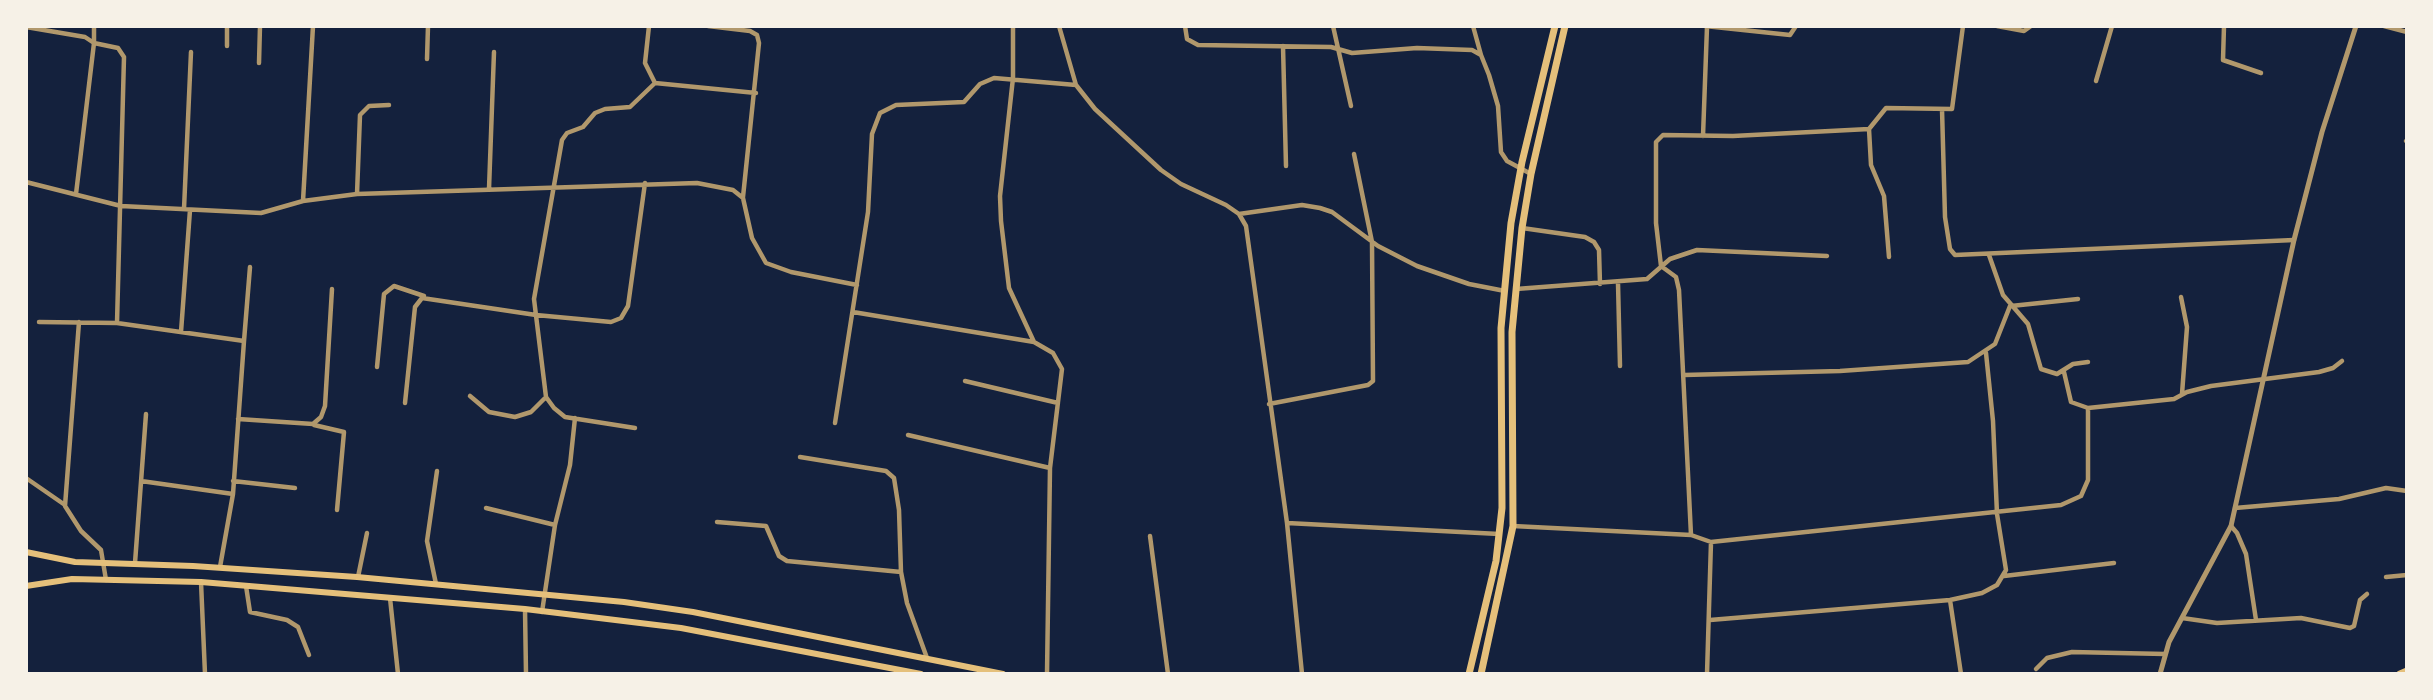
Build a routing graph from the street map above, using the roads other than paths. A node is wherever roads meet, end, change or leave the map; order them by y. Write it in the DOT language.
graph roads {
  1 [pos="26,26"];
  2 [pos="94,26"];
  3 [pos="227,26"];
  4 [pos="260,26"];
  5 [pos="313,26"];
  6 [pos="428,26"];
  7 [pos="649,26"];
  8 [pos="708,26"];
  9 [pos="1013,26"];
  10 [pos="1059,26"];
  11 [pos="1185,26"];
  12 [pos="1333,26"];
  13 [pos="1473,26"];
  14 [pos="1555,26"];
  15 [pos="1565,26"];
  16 [pos="1705,26"];
  17 [pos="1796,26"];
  18 [pos="1963,26"];
  19 [pos="1997,26"];
  20 [pos="2031,26"];
  21 [pos="2112,26"];
  22 [pos="2224,26"];
  23 [pos="2356,26"];
  24 [pos="2384,26"];
  25 [pos="2407,32"];
  26 [pos="94,43"];
  27 [pos="227,46"];
  28 [pos="1283,46"];
  29 [pos="1336,48"];
  30 [pos="191,52"];
  31 [pos="494,52"];
  32 [pos="1481,55"];
  33 [pos="427,60"];
  34 [pos="260,63"];
  35 [pos="2261,73"];
  36 [pos="1013,78"];
  37 [pos="2096,81"];
  38 [pos="655,83"];
  39 [pos="1076,85"];
  40 [pos="756,93"];
  41 [pos="389,104"];
  42 [pos="1350,106"];
  43 [pos="1942,109"];
  44 [pos="1869,129"];
  45 [pos="1703,136"];
  46 [pos="1354,153"];
  47 [pos="1286,166"];
  48 [pos="1520,169"];
  49 [pos="1531,173"];
  50 [pos="26,182"];
  51 [pos="645,183"];
  52 [pos="489,189"];
  53 [pos="551,189"];
  54 [pos="76,194"];
  55 [pos="357,194"];
  56 [pos="743,198"];
  57 [pos="303,201"];
  58 [pos="121,206"];
  59 [pos="187,210"];
  60 [pos="1239,214"];
  61 [pos="1522,229"];
  62 [pos="2294,240"];
  63 [pos="1372,242"];
  64 [pos="1827,256"];
  65 [pos="1989,256"];
  66 [pos="1889,257"];
  67 [pos="1661,266"];
  68 [pos="250,267"];
  69 [pos="1618,282"];
  70 [pos="1600,284"];
  71 [pos="857,285"];
  72 [pos="331,289"];
  73 [pos="1517,289"];
  74 [pos="1504,291"];
  75 [pos="426,297"];
  76 [pos="2181,297"];
  77 [pos="2078,299"];
  78 [pos="2010,306"];
  79 [pos="853,312"];
  80 [pos="536,314"];
  81 [pos="39,322"];
  82 [pos="79,322"];
  83 [pos="117,323"];
  84 [pos="181,332"];
  85 [pos="244,341"];
  86 [pos="1034,342"];
  87 [pos="1986,353"];
  88 [pos="2342,360"];
  89 [pos="2088,362"];
  90 [pos="377,366"];
  91 [pos="1620,366"];
  92 [pos="2064,372"];
  93 [pos="1685,375"];
  94 [pos="2262,380"];
  95 [pos="965,381"];
  96 [pos="2182,394"];
  97 [pos="470,396"];
  98 [pos="546,397"];
  99 [pos="405,403"];
  100 [pos="1058,403"];
  101 [pos="1269,404"];
  102 [pos="2088,408"];
  103 [pos="146,414"];
  104 [pos="575,418"];
  105 [pos="238,419"];
  106 [pos="835,423"];
  107 [pos="313,425"];
  108 [pos="635,428"];
  109 [pos="908,435"];
  110 [pos="800,457"];
  111 [pos="1050,468"];
  112 [pos="437,471"];
  113 [pos="26,478"];
  114 [pos="141,481"];
  115 [pos="233,481"];
  116 [pos="295,488"];
  117 [pos="2407,491"];
  118 [pos="233,494"];
  119 [pos="65,506"];
  120 [pos="486,508"];
  121 [pos="2235,508"];
  122 [pos="337,510"];
  123 [pos="1997,514"];
  124 [pos="717,522"];
  125 [pos="1287,523"];
  126 [pos="555,525"];
  127 [pos="1513,526"];
  128 [pos="2231,526"];
  129 [pos="367,533"];
  130 [pos="1499,534"];
  131 [pos="1691,535"];
  132 [pos="1150,536"];
  133 [pos="1711,542"];
  134 [pos="26,552"];
  135 [pos="135,563"];
  136 [pos="2114,563"];
  137 [pos="103,564"];
  138 [pos="220,567"];
  139 [pos="901,572"];
  140 [pos="2407,575"];
  141 [pos="2004,576"];
  142 [pos="2386,576"];
  143 [pos="357,578"];
  144 [pos="106,580"];
  145 [pos="201,582"];
  146 [pos="436,584"];
  147 [pos="26,586"];
  148 [pos="246,586"];
  149 [pos="545,594"];
  150 [pos="2367,594"];
  151 [pos="390,598"];
  152 [pos="1950,600"];
  153 [pos="525,610"];
  154 [pos="542,611"];
  155 [pos="2182,618"];
  156 [pos="1710,620"];
  157 [pos="2256,620"];
  158 [pos="2165,654"];
  159 [pos="309,655"];
  160 [pos="926,657"];
  161 [pos="2036,669"];
  162 [pos="2407,671"];
  163 [pos="1471,673"];
  164 [pos="205,674"];
  165 [pos="398,674"];
  166 [pos="526,674"];
  167 [pos="921,674"];
  168 [pos="1003,674"];
  169 [pos="1047,674"];
  170 [pos="1168,674"];
  171 [pos="1302,674"];
  172 [pos="1481,674"];
  173 [pos="1707,674"];
  174 [pos="1961,674"];
  175 [pos="2160,674"];
  176 [pos="2400,674"];
  1 -- 26 [label="street"];
  2 -- 26 [label="street"];
  3 -- 27 [label="street"];
  4 -- 34 [label="street"];
  5 -- 57 [label="street"];
  6 -- 33 [label="street"];
  7 -- 38 [label="street"];
  8 -- 40 [label="street"];
  9 -- 36 [label="street"];
  10 -- 39 [label="street"];
  11 -- 28 [label="street"];
  12 -- 29 [label="street"];
  13 -- 32 [label="street"];
  14 -- 48 [label="main road"];
  15 -- 49 [label="main road"];
  16 -- 17 [label="street"];
  16 -- 45 [label="street"];
  18 -- 43 [label="street"];
  19 -- 20 [label="street"];
  21 -- 37 [label="street"];
  22 -- 35 [label="street"];
  23 -- 62 [label="street"];
  24 -- 25 [label="street"];
  26 -- 54 [label="street"];
  26 -- 58 [label="street"];
  28 -- 29 [label="street"];
  28 -- 47 [label="street"];
  29 -- 32 [label="street"];
  29 -- 42 [label="street"];
  30 -- 59 [label="street"];
  31 -- 52 [label="street"];
  32 -- 48 [label="street"];
  36 -- 39 [label="street"];
  36 -- 71 [label="street"];
  36 -- 86 [label="street"];
  38 -- 40 [label="street"];
  38 -- 53 [label="street"];
  39 -- 60 [label="street"];
  40 -- 56 [label="street"];
  41 -- 55 [label="street"];
  43 -- 44 [label="street"];
  43 -- 65 [label="street"];
  44 -- 45 [label="street"];
  44 -- 66 [label="street"];
  45 -- 67 [label="street"];
  46 -- 63 [label="street"];
  48 -- 49 [label="street"];
  48 -- 74 [label="main road"];
  49 -- 61 [label="main road"];
  50 -- 54 [label="street"];
  51 -- 53 [label="street"];
  51 -- 56 [label="street"];
  51 -- 80 [label="street"];
  52 -- 53 [label="street"];
  52 -- 55 [label="street"];
  53 -- 80 [label="street"];
  54 -- 58 [label="street"];
  55 -- 57 [label="street"];
  56 -- 71 [label="street"];
  57 -- 59 [label="street"];
  58 -- 59 [label="street"];
  58 -- 83 [label="street"];
  59 -- 84 [label="street"];
  60 -- 63 [label="street"];
  60 -- 101 [label="street"];
  61 -- 70 [label="street"];
  61 -- 73 [label="main road"];
  62 -- 65 [label="street"];
  62 -- 94 [label="street"];
  63 -- 74 [label="street"];
  63 -- 101 [label="street"];
  64 -- 67 [label="street"];
  65 -- 78 [label="street"];
  67 -- 69 [label="street"];
  67 -- 93 [label="street"];
  68 -- 85 [label="street"];
  69 -- 70 [label="street"];
  69 -- 91 [label="street"];
  70 -- 73 [label="street"];
  71 -- 79 [label="street"];
  72 -- 107 [label="street"];
  73 -- 127 [label="main road"];
  74 -- 130 [label="main road"];
  75 -- 80 [label="street"];
  75 -- 90 [label="street"];
  75 -- 99 [label="street"];
  76 -- 96 [label="street"];
  77 -- 78 [label="street"];
  78 -- 87 [label="street"];
  78 -- 92 [label="street"];
  79 -- 86 [label="street"];
  79 -- 106 [label="street"];
  80 -- 98 [label="street"];
  81 -- 82 [label="street"];
  82 -- 83 [label="street"];
  82 -- 119 [label="street"];
  83 -- 84 [label="street"];
  84 -- 85 [label="street"];
  85 -- 105 [label="street"];
  86 -- 100 [label="street"];
  87 -- 93 [label="street"];
  87 -- 123 [label="street"];
  88 -- 94 [label="street"];
  89 -- 92 [label="street"];
  92 -- 102 [label="street"];
  93 -- 131 [label="street"];
  94 -- 96 [label="street"];
  94 -- 121 [label="street"];
  95 -- 100 [label="street"];
  96 -- 102 [label="street"];
  97 -- 98 [label="street"];
  98 -- 104 [label="street"];
  100 -- 111 [label="street"];
  101 -- 125 [label="street"];
  102 -- 123 [label="street"];
  103 -- 114 [label="street"];
  104 -- 108 [label="street"];
  104 -- 126 [label="street"];
  105 -- 107 [label="street"];
  105 -- 115 [label="street"];
  107 -- 122 [label="street"];
  109 -- 111 [label="street"];
  110 -- 139 [label="street"];
  111 -- 169 [label="street"];
  112 -- 146 [label="street"];
  113 -- 119 [label="street"];
  114 -- 118 [label="street"];
  114 -- 135 [label="street"];
  115 -- 116 [label="street"];
  115 -- 118 [label="street"];
  117 -- 121 [label="street"];
  118 -- 138 [label="street"];
  119 -- 137 [label="street"];
  120 -- 126 [label="street"];
  121 -- 128 [label="street"];
  123 -- 133 [label="street"];
  123 -- 141 [label="street"];
  124 -- 139 [label="street"];
  125 -- 130 [label="street"];
  125 -- 171 [label="street"];
  126 -- 149 [label="street"];
  127 -- 131 [label="street"];
  127 -- 172 [label="main road"];
  128 -- 155 [label="street"];
  128 -- 157 [label="street"];
  129 -- 143 [label="street"];
  130 -- 163 [label="main road"];
  131 -- 133 [label="street"];
  132 -- 170 [label="street"];
  133 -- 156 [label="street"];
  134 -- 137 [label="main road"];
  135 -- 137 [label="main road"];
  135 -- 138 [label="main road"];
  136 -- 141 [label="street"];
  137 -- 144 [label="street"];
  138 -- 143 [label="main road"];
  139 -- 160 [label="street"];
  140 -- 142 [label="street"];
  141 -- 152 [label="street"];
  143 -- 146 [label="main road"];
  144 -- 145 [label="main road"];
  144 -- 147 [label="main road"];
  145 -- 148 [label="main road"];
  145 -- 164 [label="street"];
  146 -- 149 [label="main road"];
  148 -- 151 [label="main road"];
  148 -- 159 [label="street"];
  149 -- 154 [label="street"];
  149 -- 160 [label="main road"];
  150 -- 157 [label="street"];
  151 -- 153 [label="main road"];
  151 -- 165 [label="street"];
  152 -- 156 [label="street"];
  152 -- 174 [label="street"];
  153 -- 154 [label="main road"];
  153 -- 166 [label="street"];
  154 -- 167 [label="main road"];
  155 -- 157 [label="street"];
  155 -- 158 [label="street"];
  156 -- 173 [label="street"];
  158 -- 161 [label="street"];
  158 -- 175 [label="street"];
  160 -- 168 [label="main road"];
  162 -- 176 [label="main road"];
}
